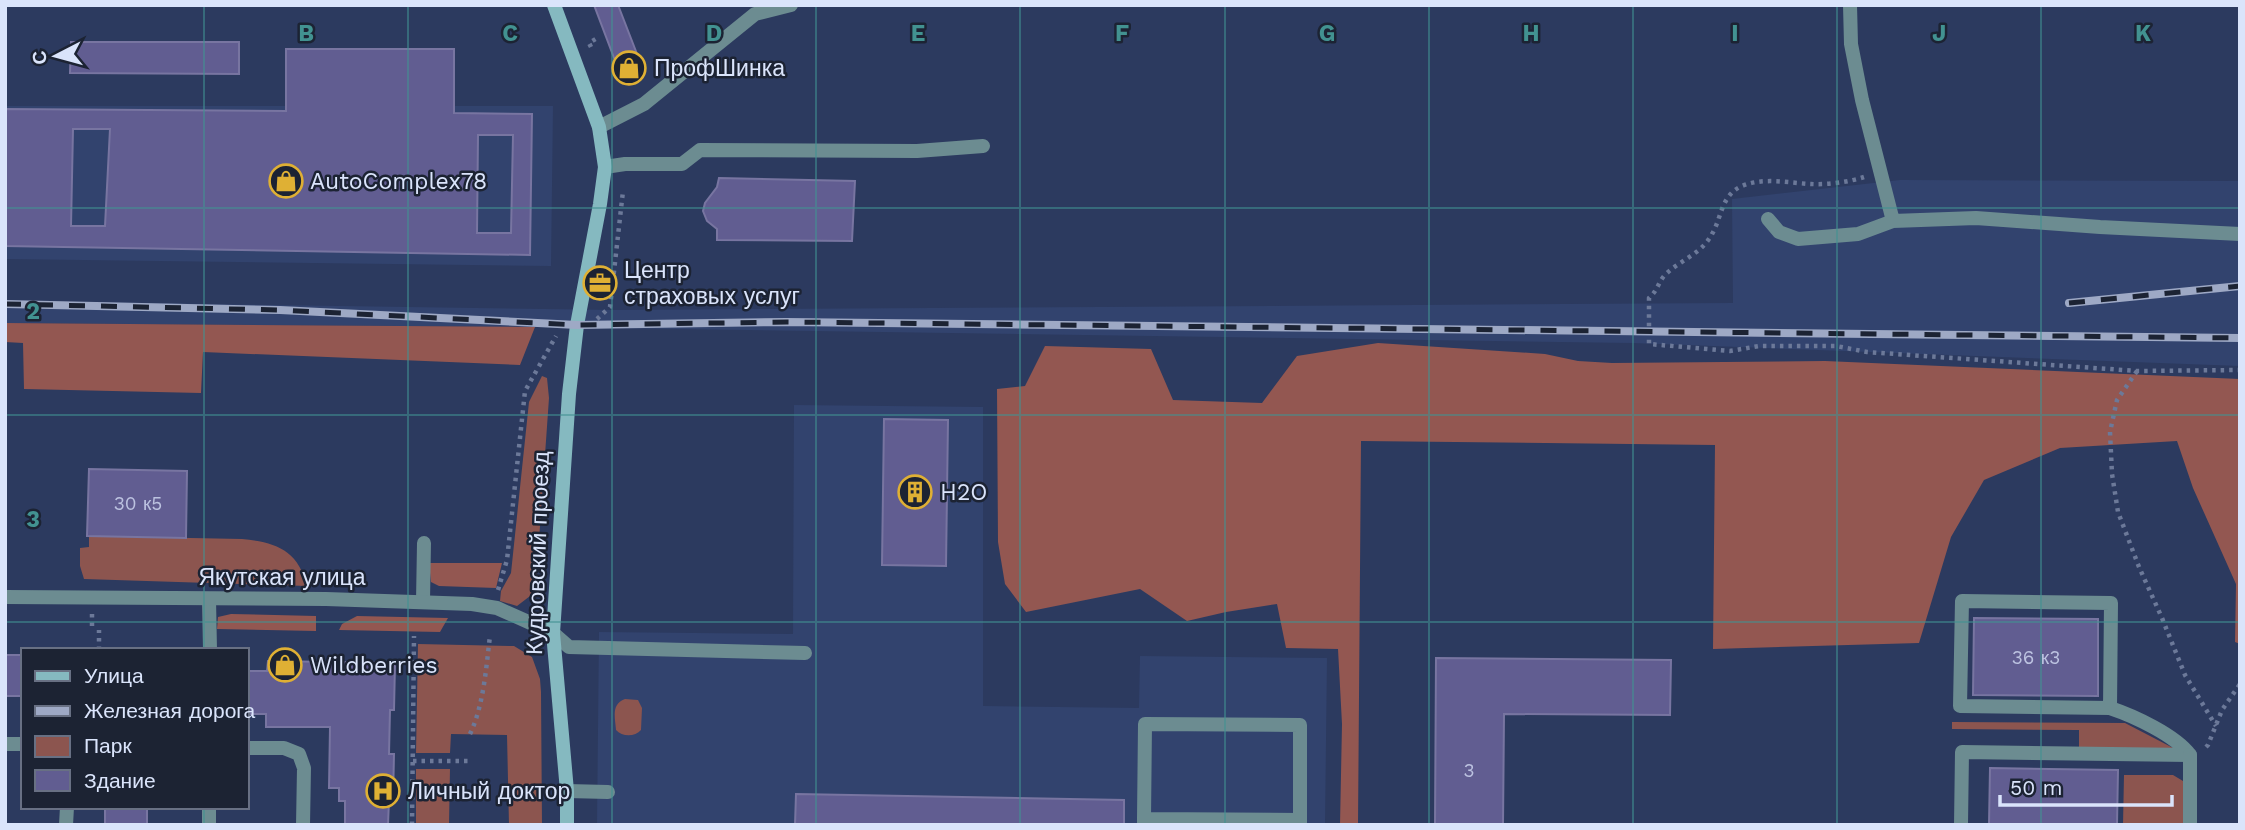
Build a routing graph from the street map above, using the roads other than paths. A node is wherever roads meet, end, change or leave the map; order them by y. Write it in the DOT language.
graph roads {
  1 [pos="554,5"];
  2 [pos="792,5"];
  3 [pos="1850,5"];
  4 [pos="599,127"];
  5 [pos="983,146"];
  6 [pos="604,167"];
  7 [pos="1768,219"];
  8 [pos="1893,221"];
  9 [pos="2240,234"];
  10 [pos="424,543"];
  11 [pos="5,597"];
  12 [pos="209,599"];
  13 [pos="423,601"];
  14 [pos="553,633"];
  15 [pos="209,648"];
  16 [pos="805,653"];
  17 [pos="2110,708"];
  18 [pos="248,748"];
  19 [pos="2190,755"];
  20 [pos="567,791"];
  21 [pos="608,792"];
  22 [pos="1144,822"];
  23 [pos="1300,822"];
  24 [pos="303,825"];
  25 [pos="567,825"];
  26 [pos="1961,825"];
  27 [pos="2190,825"];
  1 -- 4 [label="street, Кудровский проезд"];
  2 -- 4 [label="street"];
  3 -- 8 [label="street"];
  4 -- 6 [label="street, Кудровский проезд"];
  5 -- 6 [label="street"];
  6 -- 14 [label="street, Кудровский проезд"];
  7 -- 8 [label="street"];
  8 -- 9 [label="street"];
  10 -- 13 [label="street"];
  11 -- 12 [label="street, Якутская улица"];
  12 -- 13 [label="street, Якутская улица"];
  12 -- 15 [label="street"];
  13 -- 14 [label="street, Якутская улица"];
  14 -- 16 [label="street, Якутская улица"];
  14 -- 20 [label="street, Кудровский проезд"];
  17 -- 17 [label="street"];
  17 -- 19 [label="street"];
  18 -- 24 [label="street"];
  19 -- 26 [label="street"];
  19 -- 27 [label="street"];
  20 -- 21 [label="street"];
  20 -- 25 [label="street, Кудровский проезд"];
  22 -- 23 [label="street"];
  22 -- 23 [label="street"];
}
